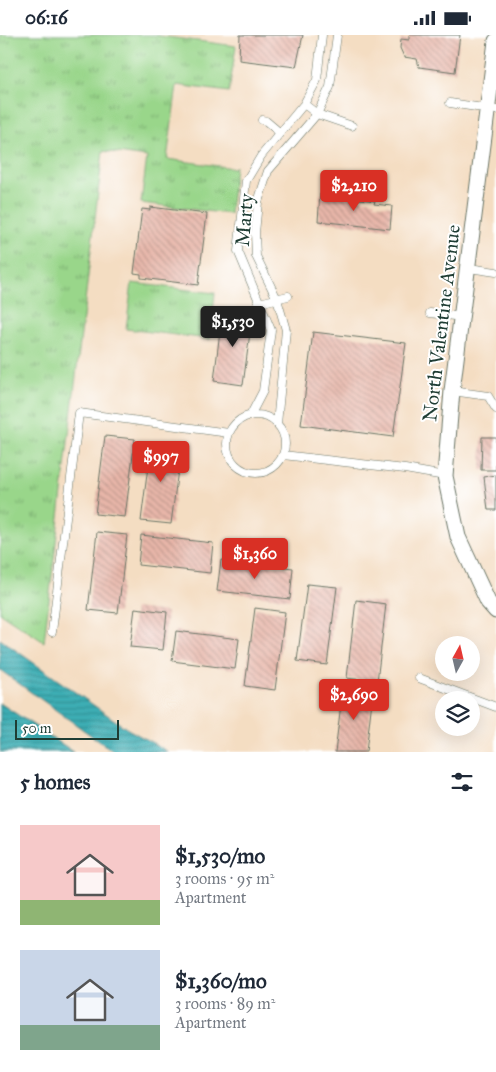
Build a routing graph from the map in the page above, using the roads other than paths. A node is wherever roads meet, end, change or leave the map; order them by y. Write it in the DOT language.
graph roads {
  1 [pos="322,35"];
  2 [pos="337,35"];
  3 [pos="496,41"];
  4 [pos="450,103"];
  5 [pos="304,104"];
  6 [pos="492,110"];
  7 [pos="317,114"];
  8 [pos="262,120"];
  9 [pos="352,126"];
  10 [pos="280,132"];
  11 [pos="468,268"];
  12 [pos="496,272"];
  13 [pos="288,296"];
  14 [pos="276,299"];
  15 [pos="259,303"];
  16 [pos="430,313"];
  17 [pos="462,317"];
  18 [pos="452,391"];
  19 [pos="496,409"];
  20 [pos="250,416"];
  21 [pos="277,424"];
  22 [pos="229,433"];
  23 [pos="283,455"];
  24 [pos="445,476"];
  25 [pos="493,603"];
  26 [pos="52,632"];
  27 [pos="419,678"];
  28 [pos="496,707"];
  1 -- 5 [label="lane, Marty"];
  2 -- 7 [label="lane, Marty"];
  3 -- 6 [label="street, North Valentine Avenue"];
  4 -- 6 [label="lane"];
  5 -- 7 [label="lane"];
  5 -- 10 [label="lane, Marty"];
  6 -- 11 [label="street, North Valentine Avenue"];
  7 -- 9 [label="lane"];
  7 -- 14 [label="lane, Marty"];
  8 -- 10 [label="lane"];
  10 -- 15 [label="lane, Marty"];
  11 -- 12 [label="lane"];
  11 -- 17 [label="street, North Valentine Avenue"];
  13 -- 14 [label="lane"];
  14 -- 15 [label="lane"];
  14 -- 21 [label="lane, Marty"];
  15 -- 20 [label="lane, Marty"];
  16 -- 17 [label="lane"];
  17 -- 18 [label="street, North Valentine Avenue"];
  18 -- 19 [label="lane"];
  18 -- 24 [label="street, North Valentine Avenue"];
  20 -- 21 [label="lane"];
  20 -- 22 [label="lane"];
  21 -- 23 [label="lane"];
  22 -- 23 [label="lane"];
  22 -- 26 [label="lane"];
  23 -- 24 [label="lane"];
  24 -- 25 [label="street, North Valentine Avenue"];
  27 -- 28 [label="lane"];
}
